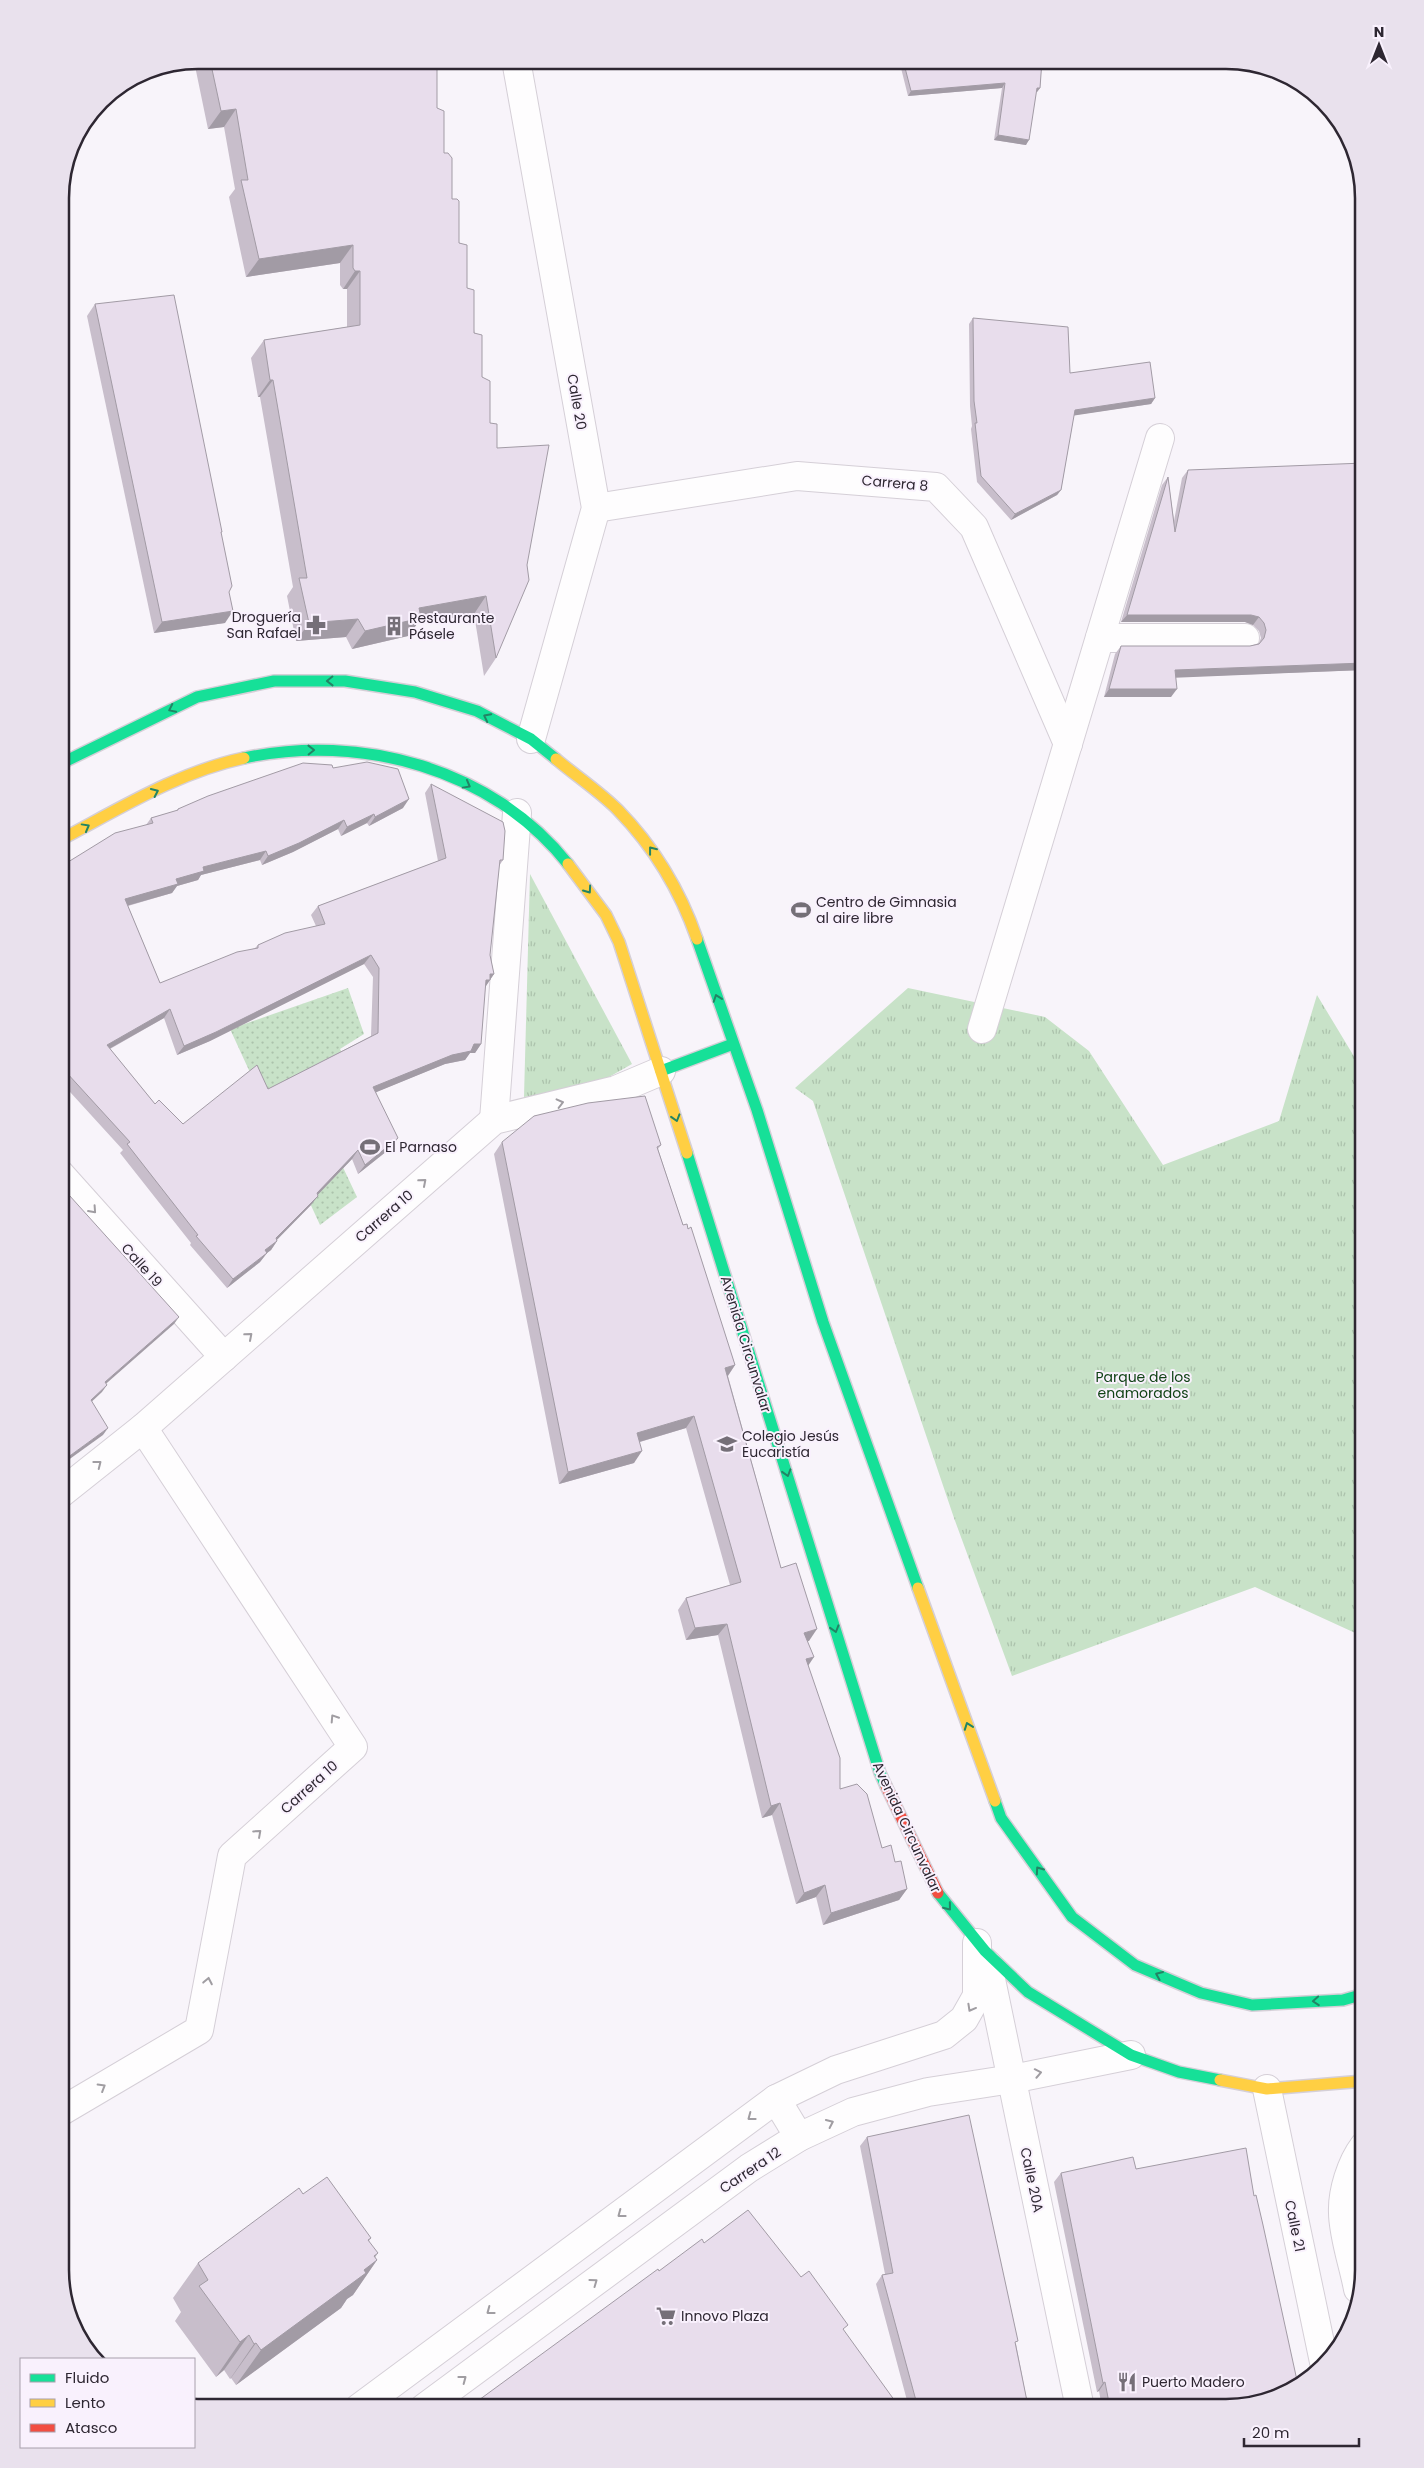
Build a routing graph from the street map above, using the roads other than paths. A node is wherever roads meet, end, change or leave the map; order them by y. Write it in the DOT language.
graph roads {
  1 [pos="518,69"];
  2 [pos="1160,438"];
  3 [pos="596,508"];
  4 [pos="1100,638"];
  5 [pos="1245,638"];
  6 [pos="531,739"];
  7 [pos="1068,744"];
  8 [pos="69,760"];
  9 [pos="517,813"];
  10 [pos="69,835"];
  11 [pos="982,1029"];
  12 [pos="733,1044"];
  13 [pos="662,1071"];
  14 [pos="494,1120"];
  15 [pos="69,1184"];
  16 [pos="224,1357"];
  17 [pos="143,1428"];
  18 [pos="69,1487"];
  19 [pos="981,1947"];
  20 [pos="1355,1997"];
  21 [pos="1132,2055"];
  22 [pos="1012,2079"];
  23 [pos="1355,2082"];
  24 [pos="1267,2090"];
  25 [pos="776,2099"];
  26 [pos="69,2107"];
  27 [pos="799,2137"];
  28 [pos="1355,2160"];
  29 [pos="1355,2274"];
  30 [pos="1323,2355"];
  31 [pos="371,2399"];
  32 [pos="436,2399"];
  33 [pos="1078,2399"];
  1 -- 3 [label="street, Calle 20"];
  2 -- 4 [label="street"];
  3 -- 6 [label="street, Calle 20"];
  3 -- 7 [label="street, Carrera 8"];
  4 -- 5 [label="street"];
  4 -- 7 [label="street"];
  6 -- 8 [label="main road, one-way"];
  12 -- 6 [label="main road, one-way"];
  7 -- 11 [label="street"];
  10 -- 9 [label="main road, Avenida Circunvalar, one-way"];
  9 -- 13 [label="main road, Avenida Circunvalar, one-way"];
  9 -- 14 [label="street"];
  12 -- 13 [label="main road"];
  20 -- 12 [label="main road, one-way"];
  14 -- 13 [label="street, Carrera 10, one-way"];
  13 -- 19 [label="main road, Avenida Circunvalar, one-way"];
  16 -- 14 [label="street, Carrera 10, one-way"];
  15 -- 16 [label="street, Calle 19, one-way"];
  16 -- 17 [label="street, Carrera 10"];
  18 -- 17 [label="street, Carrera 10, one-way"];
  26 -- 17 [label="street, Carrera 10, one-way"];
  19 -- 21 [label="main road, Avenida Circunvalar"];
  19 -- 22 [label="street, Calle 20A"];
  19 -- 25 [label="street, one-way"];
  22 -- 21 [label="street, Carrera 12, one-way"];
  21 -- 24 [label="main road, Avenida Circunvalar"];
  27 -- 22 [label="street, Carrera 12, one-way"];
  22 -- 33 [label="street, Calle 20A"];
  23 -- 24 [label="main road, Avenida Circunvalar"];
  24 -- 30 [label="street, Calle 21"];
  25 -- 27 [label="street"];
  25 -- 31 [label="street, one-way"];
  32 -- 27 [label="street, Carrera 12, one-way"];
  28 -- 29 [label="street"];
}
